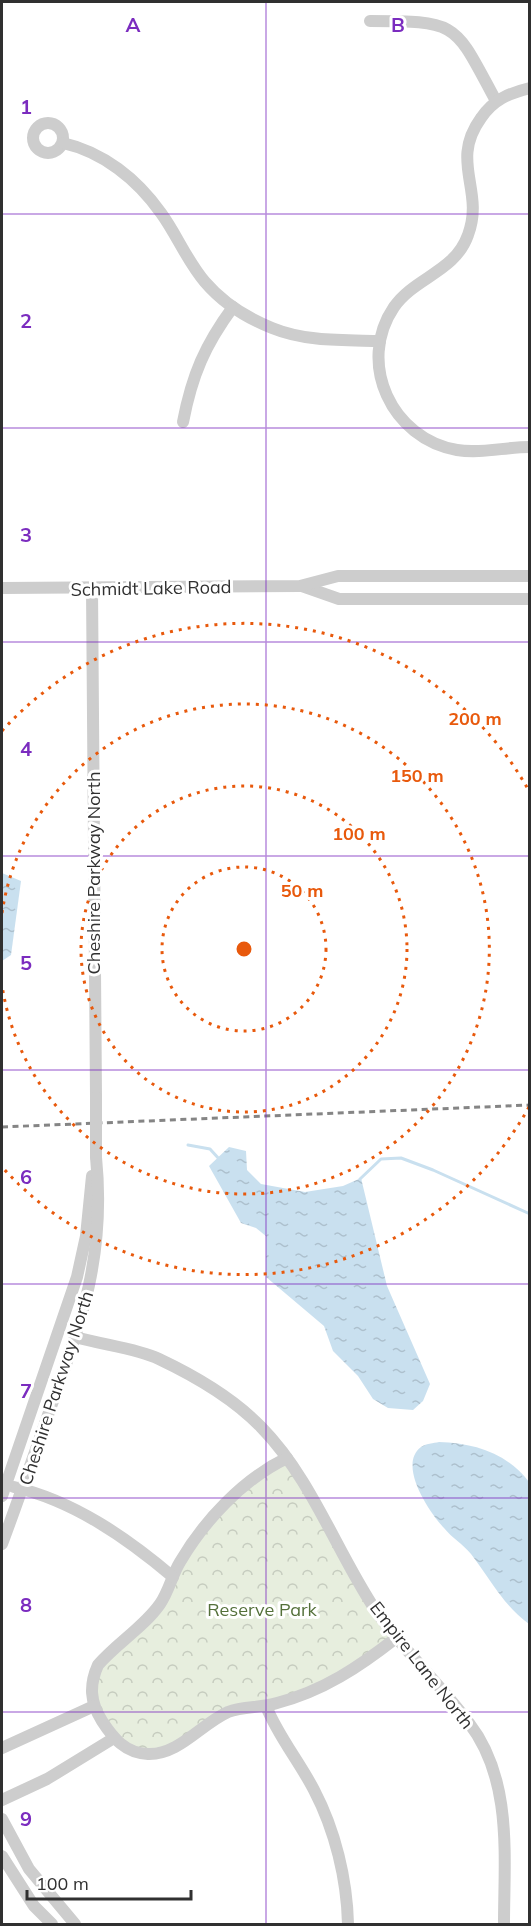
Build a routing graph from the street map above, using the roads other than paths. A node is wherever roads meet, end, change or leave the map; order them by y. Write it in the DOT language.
graph roads {
  1 [pos="370,21"];
  2 [pos="530,88"];
  3 [pos="496,101"];
  4 [pos="63,143"];
  5 [pos="233,307"];
  6 [pos="380,341"];
  7 [pos="183,422"];
  8 [pos="530,447"];
  9 [pos="530,576"];
  10 [pos="300,586"];
  11 [pos="2,588"];
  12 [pos="92,588"];
  13 [pos="530,599"];
  14 [pos="96,1157"];
  15 [pos="76,1337"];
  16 [pos="287,1458"];
  17 [pos="3,1488"];
  18 [pos="22,1489"];
  19 [pos="2,1544"];
  20 [pos="173,1577"];
  21 [pos="396,1638"];
  22 [pos="93,1706"];
  23 [pos="266,1706"];
  24 [pos="114,1738"];
  25 [pos="2,1748"];
  26 [pos="2,1800"];
  27 [pos="2,1819"];
  28 [pos="2,1856"];
  29 [pos="52,1924"];
  30 [pos="75,1924"];
  31 [pos="348,1924"];
  32 [pos="504,1924"];
  1 -- 3 [label="street"];
  2 -- 3 [label="street"];
  3 -- 6 [label="street"];
  4 -- 5 [label="street"];
  5 -- 6 [label="street"];
  5 -- 7 [label="street"];
  6 -- 8 [label="street"];
  9 -- 10 [label="street, Schmidt Lake Road"];
  10 -- 12 [label="street, Schmidt Lake Road"];
  10 -- 13 [label="street, Schmidt Lake Road"];
  11 -- 12 [label="street, Schmidt Lake Road"];
  12 -- 14 [label="street, Cheshire Parkway North, bridge"];
  14 -- 15 [label="street, Cheshire Parkway North"];
  14 -- 17 [label="street, Cheshire Parkway North"];
  15 -- 16 [label="street, Empire Lane North"];
  15 -- 18 [label="street, Cheshire Parkway North"];
  16 -- 20 [label="street"];
  16 -- 21 [label="street, Empire Lane North"];
  17 -- 18 [label="street"];
  18 -- 19 [label="street, Cheshire Parkway North"];
  18 -- 20 [label="street"];
  20 -- 22 [label="street"];
  21 -- 23 [label="street"];
  21 -- 32 [label="street, Empire Lane North"];
  22 -- 24 [label="street"];
  22 -- 25 [label="street"];
  23 -- 24 [label="street"];
  23 -- 31 [label="street"];
  24 -- 26 [label="street"];
  27 -- 30 [label="street"];
  28 -- 29 [label="street"];
}
